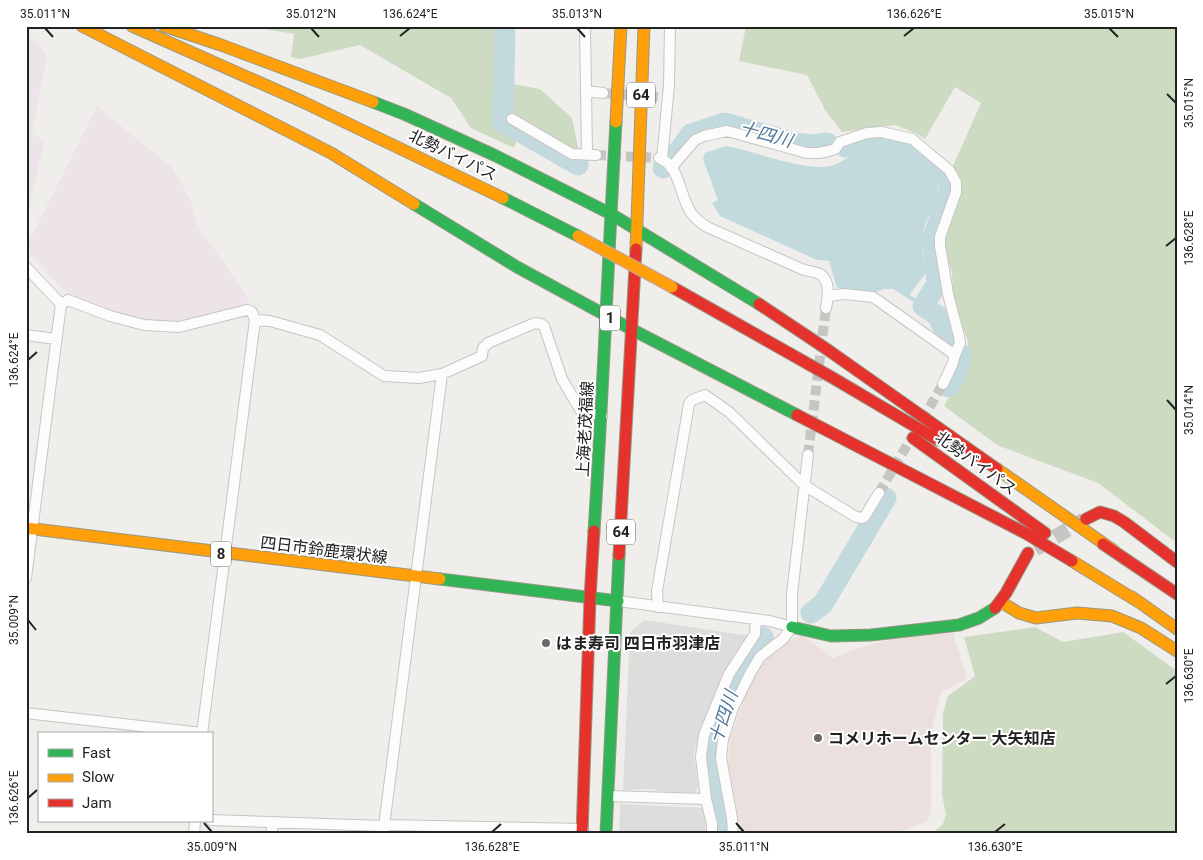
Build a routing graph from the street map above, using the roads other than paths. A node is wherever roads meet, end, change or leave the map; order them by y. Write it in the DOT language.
graph roads {
  1 [pos="82,26"];
  2 [pos="132,26"];
  3 [pos="164,26"];
  4 [pos="585,26"];
  5 [pos="621,26"];
  6 [pos="644,26"];
  7 [pos="670,26"];
  8 [pos="586,91"];
  9 [pos="603,93"];
  10 [pos="512,119"];
  11 [pos="665,162"];
  12 [pos="611,214"];
  13 [pos="637,230"];
  14 [pos="26,267"];
  15 [pos="828,296"];
  16 [pos="61,304"];
  17 [pos="826,308"];
  18 [pos="605,315"];
  19 [pos="255,320"];
  20 [pos="631,329"];
  21 [pos="752,331"];
  22 [pos="26,335"];
  23 [pos="56,339"];
  24 [pos="954,355"];
  25 [pos="442,374"];
  26 [pos="942,384"];
  27 [pos="602,416"];
  28 [pos="808,455"];
  29 [pos="804,485"];
  30 [pos="880,493"];
  31 [pos="1086,519"];
  32 [pos="29,529"];
  33 [pos="1113,550"];
  34 [pos="1028,553"];
  35 [pos="226,554"];
  36 [pos="1177,562"];
  37 [pos="417,577"];
  38 [pos="26,578"];
  39 [pos="1177,594"];
  40 [pos="590,598"];
  41 [pos="618,602"];
  42 [pos="1001,602"];
  43 [pos="1142,604"];
  44 [pos="658,606"];
  45 [pos="756,619"];
  46 [pos="792,627"];
  47 [pos="1177,629"];
  48 [pos="1177,651"];
  49 [pos="26,713"];
  50 [pos="711,724"];
  51 [pos="724,728"];
  52 [pos="185,732"];
  53 [pos="202,732"];
  54 [pos="608,796"];
  55 [pos="706,799"];
  56 [pos="212,820"];
  57 [pos="272,822"];
  58 [pos="383,828"];
  59 [pos="583,832"];
  60 [pos="272,834"];
  61 [pos="606,834"];
  62 [pos="712,834"];
  63 [pos="733,834"];
  1 -- 18 [label="main road, 1"];
  2 -- 21 [label="main road, 北勢バイパス / 1, bridge"];
  3 -- 12 [label="main road, 1"];
  4 -- 8 [label="street"];
  5 -- 12 [label="main road, 上海老茂福線 / 64"];
  6 -- 13 [label="main road, 64"];
  7 -- 11 [label="street"];
  8 -- 9 [label="street"];
  8 -- 10 [label="street"];
  11 -- 15 [label="street"];
  11 -- 24 [label="street"];
  12 -- 13 [label="main road, 1"];
  12 -- 18 [label="main road, 上海老茂福線 / 64"];
  13 -- 20 [label="main road, 64"];
  13 -- 33 [label="main road, 1"];
  14 -- 16 [label="street"];
  15 -- 17 [label="street"];
  15 -- 24 [label="street"];
  16 -- 19 [label="street"];
  16 -- 23 [label="street"];
  18 -- 20 [label="main road, 1"];
  18 -- 27 [label="main road, 上海老茂福線 / 64"];
  19 -- 25 [label="street"];
  19 -- 35 [label="street"];
  20 -- 41 [label="main road, 64"];
  20 -- 43 [label="main road, 1"];
  21 -- 33 [label="main road, 北勢バイパス / 1"];
  21 -- 43 [label="main road, 北勢バイパス / 1"];
  22 -- 23 [label="street"];
  23 -- 32 [label="street"];
  24 -- 26 [label="street"];
  25 -- 27 [label="street"];
  25 -- 37 [label="street"];
  27 -- 40 [label="main road, 上海老茂福線 / 64"];
  28 -- 29 [label="street"];
  29 -- 30 [label="street"];
  29 -- 44 [label="street"];
  29 -- 46 [label="street"];
  31 -- 36 [label="main road"];
  32 -- 35 [label="main road, 四日市鈴鹿環状線 / 8"];
  32 -- 38 [label="street"];
  33 -- 39 [label="main road, 北勢バイパス / 1"];
  34 -- 42 [label="main road"];
  35 -- 37 [label="main road, 四日市鈴鹿環状線 / 8"];
  35 -- 53 [label="street"];
  37 -- 40 [label="main road, 四日市鈴鹿環状線 / 8"];
  37 -- 58 [label="street"];
  40 -- 41 [label="main road, 四日市鈴鹿環状線 / 8"];
  40 -- 59 [label="main road, 上海老茂福線 / 64"];
  41 -- 44 [label="street"];
  41 -- 54 [label="main road, 64"];
  42 -- 46 [label="main road"];
  42 -- 48 [label="main road"];
  43 -- 47 [label="main road, 北勢バイパス / 1"];
  44 -- 45 [label="street"];
  45 -- 46 [label="street"];
  45 -- 50 [label="street"];
  46 -- 51 [label="street"];
  49 -- 52 [label="street"];
  50 -- 51 [label="street"];
  50 -- 55 [label="street"];
  51 -- 63 [label="street"];
  54 -- 55 [label="street"];
  54 -- 61 [label="main road, 64"];
  55 -- 62 [label="street"];
  56 -- 57 [label="street"];
  57 -- 58 [label="street"];
  57 -- 60 [label="street"];
  58 -- 59 [label="street"];
}
